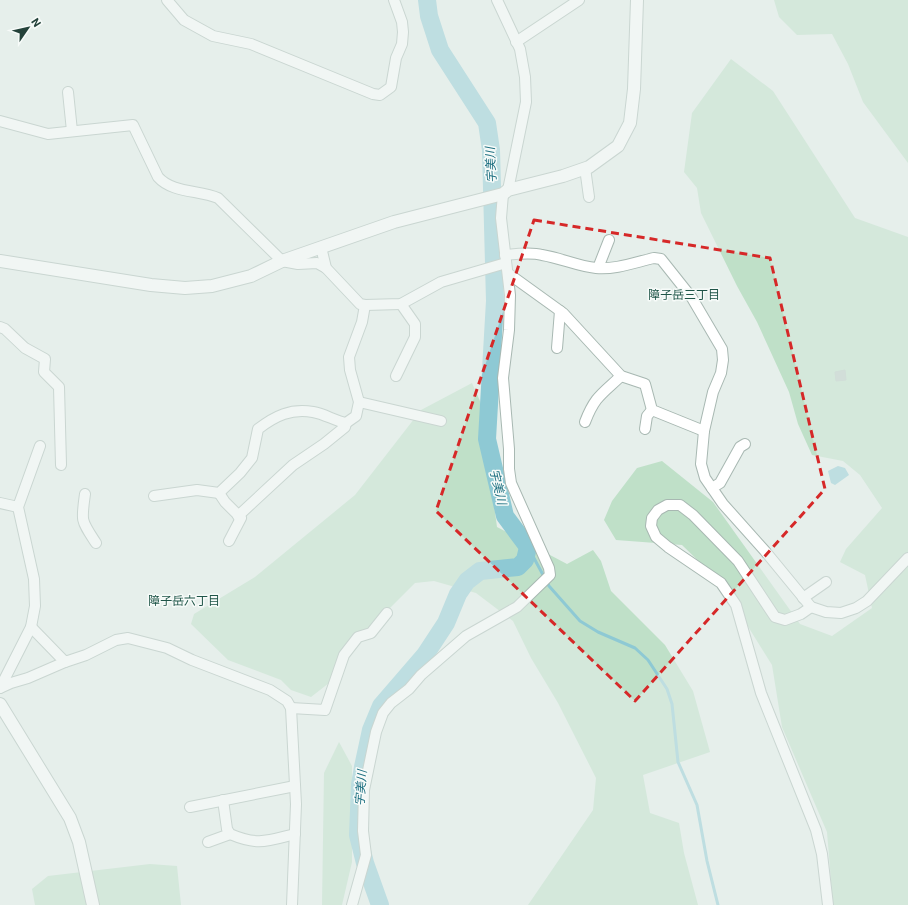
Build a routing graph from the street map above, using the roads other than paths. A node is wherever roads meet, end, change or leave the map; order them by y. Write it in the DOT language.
graph roads {
  1 [pos="167,0"];
  2 [pos="394,0"];
  3 [pos="497,0"];
  4 [pos="579,0"];
  5 [pos="637,0"];
  6 [pos="516,42"];
  7 [pos="68,92"];
  8 [pos="0,122"];
  9 [pos="72,131"];
  10 [pos="585,168"];
  11 [pos="504,193"];
  12 [pos="589,197"];
  13 [pos="609,240"];
  14 [pos="321,247"];
  15 [pos="0,260"];
  16 [pos="282,261"];
  17 [pos="504,261"];
  18 [pos="326,268"];
  19 [pos="598,268"];
  20 [pos="508,274"];
  21 [pos="401,304"];
  22 [pos="365,305"];
  23 [pos="560,311"];
  24 [pos="0,327"];
  25 [pos="557,348"];
  26 [pos="396,376"];
  27 [pos="622,376"];
  28 [pos="360,402"];
  29 [pos="652,410"];
  30 [pos="441,421"];
  31 [pos="585,422"];
  32 [pos="346,423"];
  33 [pos="645,429"];
  34 [pos="704,431"];
  35 [pos="745,444"];
  36 [pos="40,446"];
  37 [pos="62,465"];
  38 [pos="712,488"];
  39 [pos="219,493"];
  40 [pos="85,494"];
  41 [pos="154,496"];
  42 [pos="0,503"];
  43 [pos="18,507"];
  44 [pos="238,516"];
  45 [pos="228,541"];
  46 [pos="96,543"];
  47 [pos="908,558"];
  48 [pos="826,582"];
  49 [pos="803,598"];
  50 [pos="810,607"];
  51 [pos="387,613"];
  52 [pos="31,627"];
  53 [pos="65,662"];
  54 [pos="0,688"];
  55 [pos="0,704"];
  56 [pos="291,708"];
  57 [pos="295,786"];
  58 [pos="223,800"];
  59 [pos="190,807"];
  60 [pos="230,834"];
  61 [pos="295,834"];
  62 [pos="208,842"];
  63 [pos="93,905"];
  64 [pos="292,905"];
  65 [pos="352,905"];
  66 [pos="828,905"];
  1 -- 2 [label="street"];
  3 -- 6 [label="street"];
  4 -- 6 [label="street"];
  5 -- 10 [label="street"];
  6 -- 11 [label="street"];
  7 -- 9 [label="street"];
  8 -- 9 [label="street"];
  9 -- 16 [label="street"];
  10 -- 11 [label="street"];
  10 -- 12 [label="street"];
  11 -- 14 [label="street"];
  11 -- 17 [label="street"];
  13 -- 19 [label="street"];
  14 -- 16 [label="street"];
  14 -- 18 [label="street"];
  15 -- 16 [label="street"];
  16 -- 18 [label="street"];
  17 -- 19 [label="street"];
  17 -- 20 [label="street"];
  17 -- 21 [label="street"];
  18 -- 22 [label="street"];
  19 -- 34 [label="street"];
  20 -- 23 [label="street"];
  20 -- 65 [label="street"];
  21 -- 22 [label="street"];
  21 -- 26 [label="street"];
  22 -- 28 [label="street"];
  23 -- 25 [label="street"];
  23 -- 27 [label="street"];
  24 -- 37 [label="street"];
  27 -- 29 [label="street"];
  27 -- 31 [label="street"];
  28 -- 30 [label="street"];
  28 -- 32 [label="street"];
  29 -- 33 [label="street"];
  29 -- 34 [label="street"];
  32 -- 39 [label="street"];
  32 -- 44 [label="street"];
  34 -- 38 [label="street"];
  35 -- 38 [label="street"];
  36 -- 43 [label="street"];
  38 -- 49 [label="street"];
  39 -- 41 [label="street"];
  39 -- 44 [label="street"];
  40 -- 46 [label="street"];
  42 -- 43 [label="street"];
  43 -- 52 [label="street"];
  44 -- 45 [label="street"];
  47 -- 50 [label="street"];
  48 -- 49 [label="street"];
  49 -- 50 [label="street"];
  50 -- 66 [label="street"];
  51 -- 56 [label="street"];
  52 -- 53 [label="street"];
  52 -- 54 [label="street"];
  53 -- 54 [label="street"];
  53 -- 56 [label="street"];
  55 -- 63 [label="street"];
  56 -- 57 [label="street"];
  57 -- 58 [label="street"];
  57 -- 61 [label="street"];
  58 -- 59 [label="street"];
  58 -- 60 [label="street"];
  60 -- 61 [label="street"];
  60 -- 62 [label="street"];
  61 -- 64 [label="street"];
}
